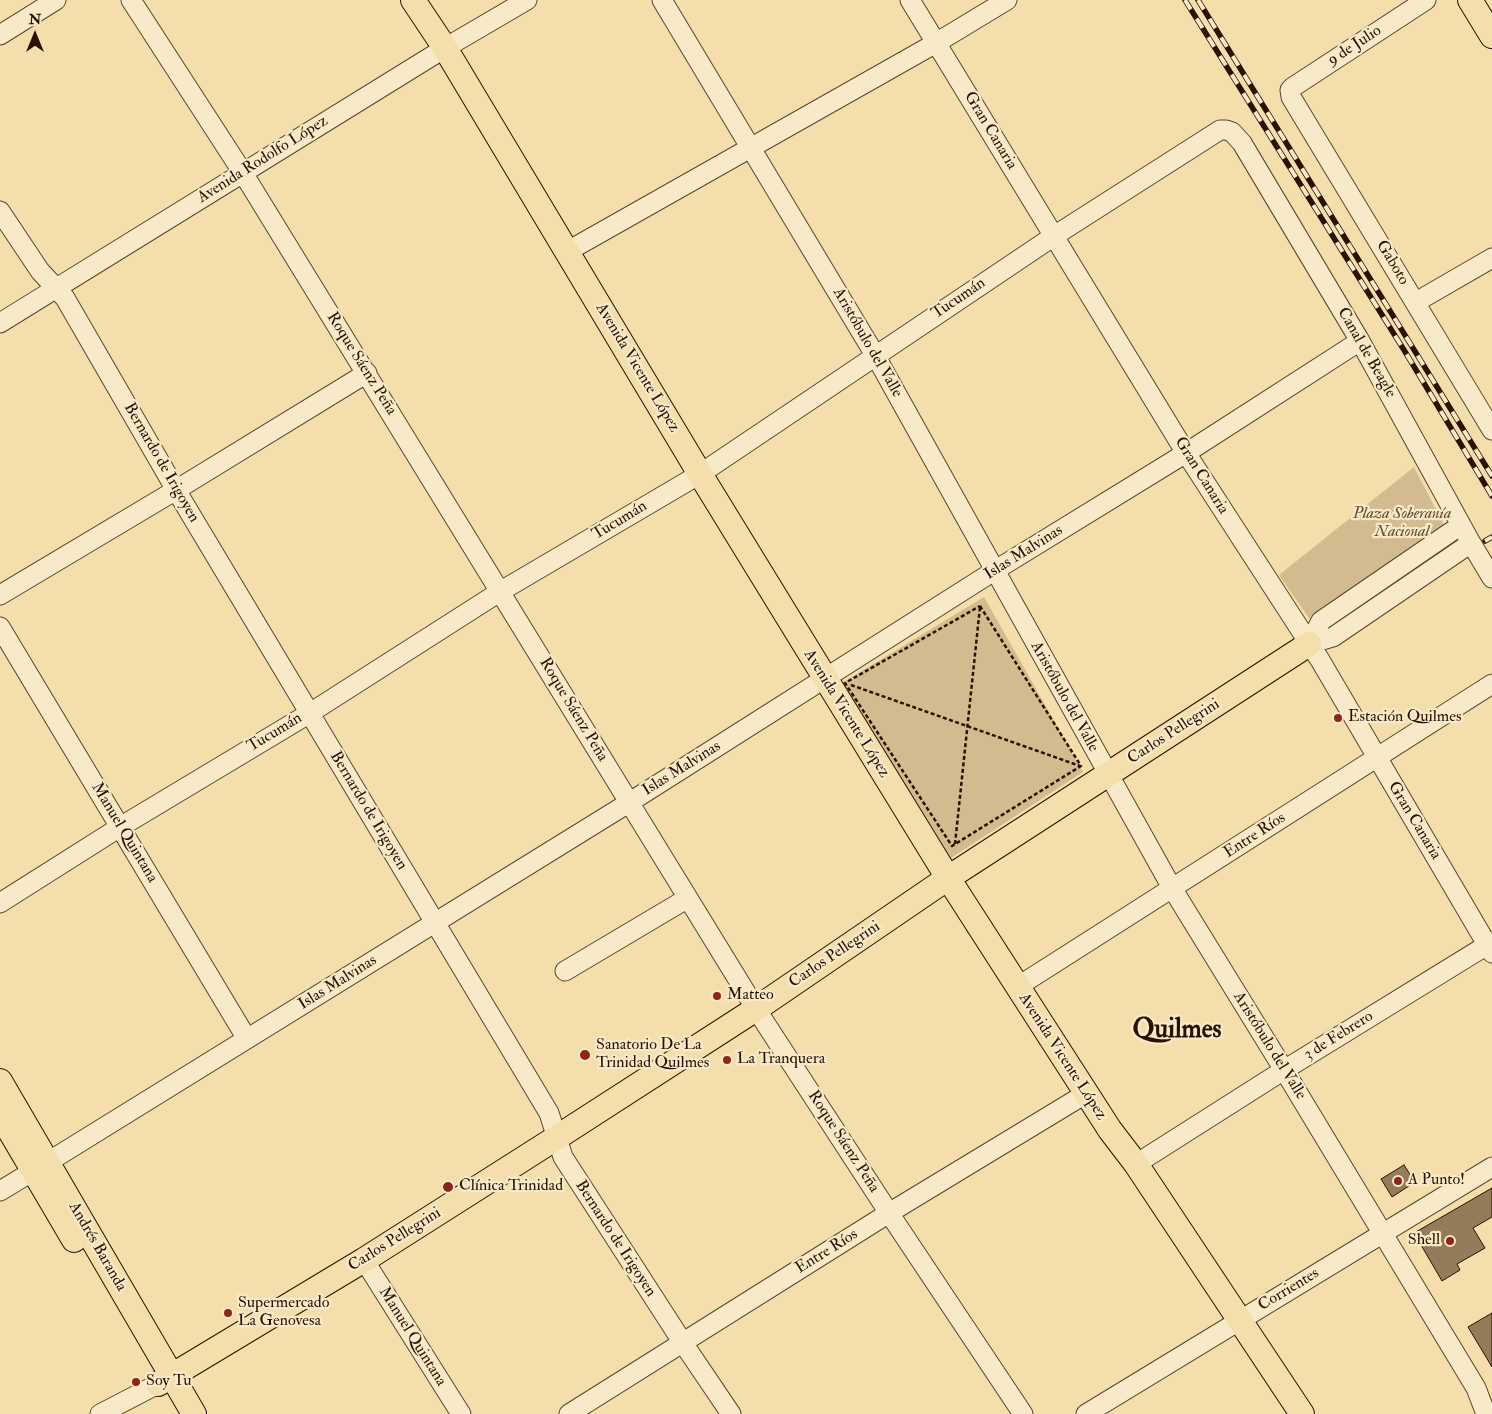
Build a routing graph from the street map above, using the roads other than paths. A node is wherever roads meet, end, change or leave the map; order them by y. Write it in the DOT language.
graph roads {
  1 [pos="56,0"];
  2 [pos="131,0"];
  3 [pos="413,0"];
  4 [pos="528,0"];
  5 [pos="662,0"];
  6 [pos="910,0"];
  7 [pos="1007,0"];
  8 [pos="1426,0"];
  9 [pos="1470,0"];
  10 [pos="0,35"];
  11 [pos="1492,36"];
  12 [pos="936,43"];
  13 [pos="445,48"];
  14 [pos="1291,97"];
  15 [pos="1232,132"];
  16 [pos="751,147"];
  17 [pos="243,173"];
  18 [pos="0,211"];
  19 [pos="1054,236"];
  20 [pos="568,251"];
  21 [pos="1492,258"];
  22 [pos="57,288"];
  23 [pos="1416,302"];
  24 [pos="0,323"];
  25 [pos="1360,341"];
  26 [pos="875,355"];
  27 [pos="367,373"];
  28 [pos="1492,429"];
  29 [pos="1186,453"];
  30 [pos="700,474"];
  31 [pos="176,490"];
  32 [pos="1461,525"];
  33 [pos="1471,543"];
  34 [pos="994,571"];
  35 [pos="1492,578"];
  36 [pos="501,591"];
  37 [pos="0,596"];
  38 [pos="0,627"];
  39 [pos="1309,644"];
  40 [pos="835,681"];
  41 [pos="1492,684"];
  42 [pos="310,713"];
  43 [pos="1376,758"];
  44 [pos="1107,775"];
  45 [pos="630,802"];
  46 [pos="120,827"];
  47 [pos="948,878"];
  48 [pos="1172,888"];
  49 [pos="688,898"];
  50 [pos="0,902"];
  51 [pos="435,923"];
  52 [pos="1490,947"];
  53 [pos="565,971"];
  54 [pos="1017,987"];
  55 [pos="756,1009"];
  56 [pos="247,1039"];
  57 [pos="1284,1070"];
  58 [pos="0,1081"];
  59 [pos="1087,1092"];
  60 [pos="0,1114"];
  61 [pos="556,1138"];
  62 [pos="1136,1164"];
  63 [pos="41,1167"];
  64 [pos="1492,1167"];
  65 [pos="0,1191"];
  66 [pos="889,1213"];
  67 [pos="1383,1233"];
  68 [pos="364,1260"];
  69 [pos="1240,1320"];
  70 [pos="683,1343"];
  71 [pos="164,1380"];
  72 [pos="1476,1388"];
  73 [pos="1492,1405"];
  74 [pos="100,1414"];
  75 [pos="176,1414"];
  76 [pos="194,1414"];
  77 [pos="461,1414"];
  78 [pos="570,1414"];
  79 [pos="730,1414"];
  80 [pos="1023,1414"];
  81 [pos="1086,1414"];
  82 [pos="1302,1414"];
  83 [pos="1486,1414"];
  1 -- 10 [label="street"];
  2 -- 17 [label="street, Roque Sáenz Peña"];
  3 -- 13 [label="main road, Avenida Vicente López"];
  4 -- 13 [label="street, Avenida Rodolfo López"];
  5 -- 16 [label="street, Aristóbulo del Valle"];
  6 -- 12 [label="street, Gran Canaria"];
  7 -- 12 [label="street"];
  8 -- 14 [label="street, 9 de Julio"];
  9 -- 11 [label="main road"];
  12 -- 16 [label="street"];
  12 -- 19 [label="street, Gran Canaria"];
  13 -- 17 [label="street, Avenida Rodolfo López"];
  13 -- 20 [label="main road, Avenida Vicente López"];
  14 -- 23 [label="street, Gaboto"];
  15 -- 19 [label="street, Tucumán"];
  15 -- 25 [label="street, Canal de Beagle"];
  16 -- 20 [label="street"];
  16 -- 26 [label="street, Aristóbulo del Valle"];
  17 -- 22 [label="street, Avenida Rodolfo López"];
  17 -- 27 [label="street, Roque Sáenz Peña"];
  18 -- 22 [label="street, Bernardo de Irigoyen"];
  19 -- 26 [label="street, Tucumán"];
  19 -- 29 [label="street, Gran Canaria"];
  20 -- 30 [label="main road, Avenida Vicente López"];
  21 -- 23 [label="street"];
  22 -- 24 [label="street, Avenida Rodolfo López"];
  22 -- 31 [label="street, Bernardo de Irigoyen"];
  23 -- 28 [label="street, Gaboto"];
  25 -- 29 [label="street, Islas Malvinas"];
  25 -- 32 [label="street, Canal de Beagle"];
  26 -- 30 [label="street, Tucumán"];
  26 -- 34 [label="street, Aristóbulo del Valle"];
  27 -- 31 [label="street"];
  27 -- 36 [label="street, Roque Sáenz Peña"];
  29 -- 34 [label="street, Islas Malvinas"];
  29 -- 39 [label="street, Gran Canaria"];
  30 -- 36 [label="street, Tucumán"];
  30 -- 40 [label="main road, Avenida Vicente López"];
  31 -- 37 [label="street"];
  31 -- 42 [label="street, Bernardo de Irigoyen"];
  32 -- 33 [label="street, Canal de Beagle"];
  32 -- 39 [label="street, Carlos Pellegrini"];
  33 -- 35 [label="street, Canal de Beagle"];
  33 -- 39 [label="street, Carlos Pellegrini"];
  34 -- 40 [label="street, Islas Malvinas"];
  34 -- 44 [label="street, Aristóbulo del Valle"];
  36 -- 42 [label="street, Tucumán"];
  36 -- 45 [label="street, Roque Sáenz Peña"];
  38 -- 46 [label="street, Manuel Quintana"];
  39 -- 43 [label="street, Gran Canaria"];
  39 -- 44 [label="main road, Carlos Pellegrini"];
  40 -- 45 [label="street, Islas Malvinas"];
  40 -- 47 [label="main road, Avenida Vicente López"];
  41 -- 43 [label="street, Entre Ríos"];
  42 -- 46 [label="street, Tucumán"];
  42 -- 51 [label="street, Bernardo de Irigoyen"];
  43 -- 48 [label="street, Entre Ríos"];
  43 -- 52 [label="street, Gran Canaria"];
  44 -- 47 [label="main road, Carlos Pellegrini"];
  44 -- 48 [label="street, Aristóbulo del Valle"];
  45 -- 49 [label="street, Roque Sáenz Peña"];
  45 -- 51 [label="street, Islas Malvinas"];
  46 -- 50 [label="street, Tucumán"];
  46 -- 56 [label="street, Manuel Quintana"];
  47 -- 54 [label="main road, Avenida Vicente López"];
  47 -- 55 [label="main road, Carlos Pellegrini"];
  48 -- 54 [label="street, Entre Ríos"];
  48 -- 57 [label="street, Aristóbulo del Valle"];
  49 -- 53 [label="street"];
  49 -- 55 [label="street, Roque Sáenz Peña"];
  51 -- 56 [label="street, Islas Malvinas"];
  51 -- 61 [label="street, Bernardo de Irigoyen"];
  52 -- 57 [label="street, 3 de Febrero"];
  54 -- 59 [label="main road, Avenida Vicente López"];
  55 -- 61 [label="main road, Carlos Pellegrini"];
  55 -- 66 [label="street, Roque Sáenz Peña"];
  56 -- 63 [label="street, Islas Malvinas"];
  57 -- 62 [label="street, 3 de Febrero"];
  57 -- 67 [label="street, Aristóbulo del Valle"];
  58 -- 63 [label="main road, Andrés Baranda"];
  59 -- 62 [label="main road, Avenida Vicente López"];
  59 -- 66 [label="street, Entre Ríos"];
  60 -- 63 [label="main road, Andrés Baranda"];
  61 -- 68 [label="main road, Carlos Pellegrini"];
  61 -- 70 [label="street, Bernardo de Irigoyen"];
  62 -- 69 [label="main road, Avenida Vicente López"];
  63 -- 65 [label="street, Islas Malvinas"];
  63 -- 71 [label="main road, Andrés Baranda"];
  64 -- 67 [label="street, Corrientes"];
  66 -- 70 [label="street, Entre Ríos"];
  66 -- 80 [label="street, Roque Sáenz Peña"];
  67 -- 69 [label="street, Corrientes"];
  67 -- 72 [label="street, Aristóbulo del Valle"];
  68 -- 71 [label="main road, Carlos Pellegrini"];
  68 -- 77 [label="street, Manuel Quintana"];
  69 -- 81 [label="street, Corrientes"];
  69 -- 82 [label="main road, Avenida Vicente López"];
  70 -- 78 [label="street, Entre Ríos"];
  70 -- 79 [label="street, Bernardo de Irigoyen"];
  71 -- 74 [label="street, Carlos Pellegrini"];
  71 -- 75 [label="main road, Andrés Baranda"];
  71 -- 76 [label="main road, Andrés Baranda"];
  72 -- 73 [label="street, Aristóbulo del Valle"];
  72 -- 83 [label="street, Aristóbulo del Valle"];
}
